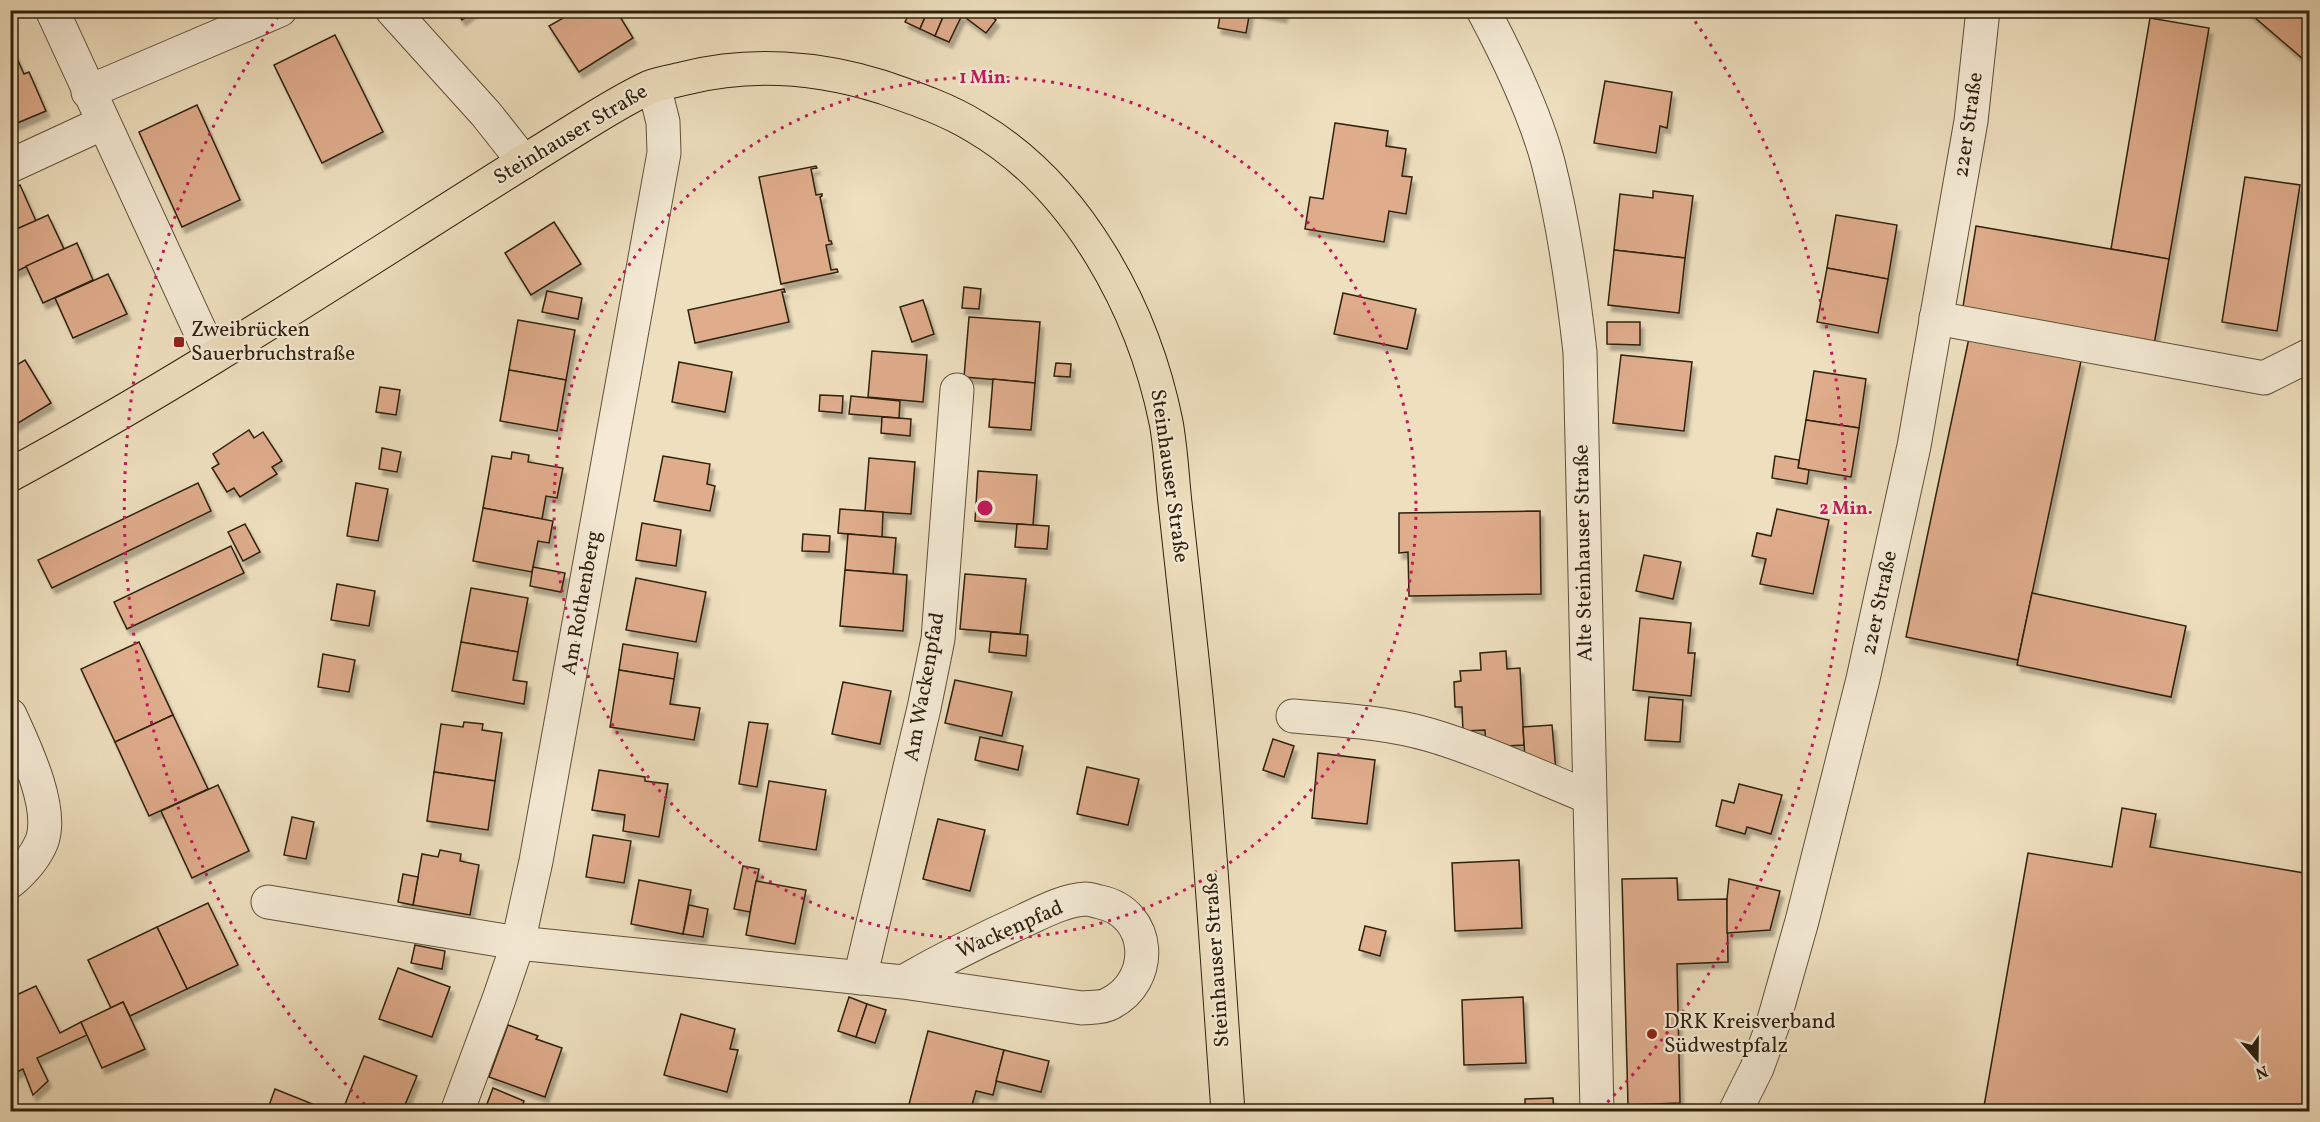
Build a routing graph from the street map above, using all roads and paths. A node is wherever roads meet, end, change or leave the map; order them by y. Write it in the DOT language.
graph roads {
  1 [pos="52,10"];
  2 [pos="280,10"];
  3 [pos="392,10"];
  4 [pos="1483,10"];
  5 [pos="1983,10"];
  6 [pos="654,86"];
  7 [pos="88,92"];
  8 [pos="103,123"];
  9 [pos="524,162"];
  10 [pos="10,166"];
  11 [pos="1936,318"];
  12 [pos="2310,355"];
  13 [pos="212,357"];
  14 [pos="957,390"];
  15 [pos="10,475"];
  16 [pos="10,715"];
  17 [pos="1293,716"];
  18 [pos="1589,797"];
  19 [pos="10,882"];
  20 [pos="268,902"];
  21 [pos="518,943"];
  22 [pos="860,978"];
  23 [pos="903,982"];
  24 [pos="457,1112"];
  25 [pos="1228,1112"];
  26 [pos="1597,1112"];
  27 [pos="1735,1112"];
  1 -- 7 [label="street"];
  2 -- 7 [label="street"];
  3 -- 9 [label="street"];
  4 -- 18 [label="street, Alte Steinhauser Straße"];
  5 -- 11 [label="street, 22er Straße"];
  6 -- 9 [label="main road, Steinhauser Straße"];
  6 -- 21 [label="street, Am Rothenberg"];
  6 -- 25 [label="main road, Steinhauser Straße"];
  7 -- 8 [label="street"];
  8 -- 10 [label="street"];
  8 -- 13 [label="street"];
  9 -- 13 [label="main road, Steinhauser Straße"];
  11 -- 12 [label="street"];
  11 -- 27 [label="street, 22er Straße"];
  13 -- 15 [label="main road, Steinhauser Straße"];
  14 -- 22 [label="street, Am Wackenpfad"];
  16 -- 19 [label="street"];
  17 -- 18 [label="street"];
  18 -- 26 [label="street, Alte Steinhauser Straße"];
  20 -- 21 [label="street, Wackenpfad"];
  21 -- 22 [label="street, Wackenpfad"];
  21 -- 24 [label="street, Am Rothenberg"];
  22 -- 23 [label="street, Wackenpfad"];
  23 -- 23 [label="street, Wackenpfad"];
}
